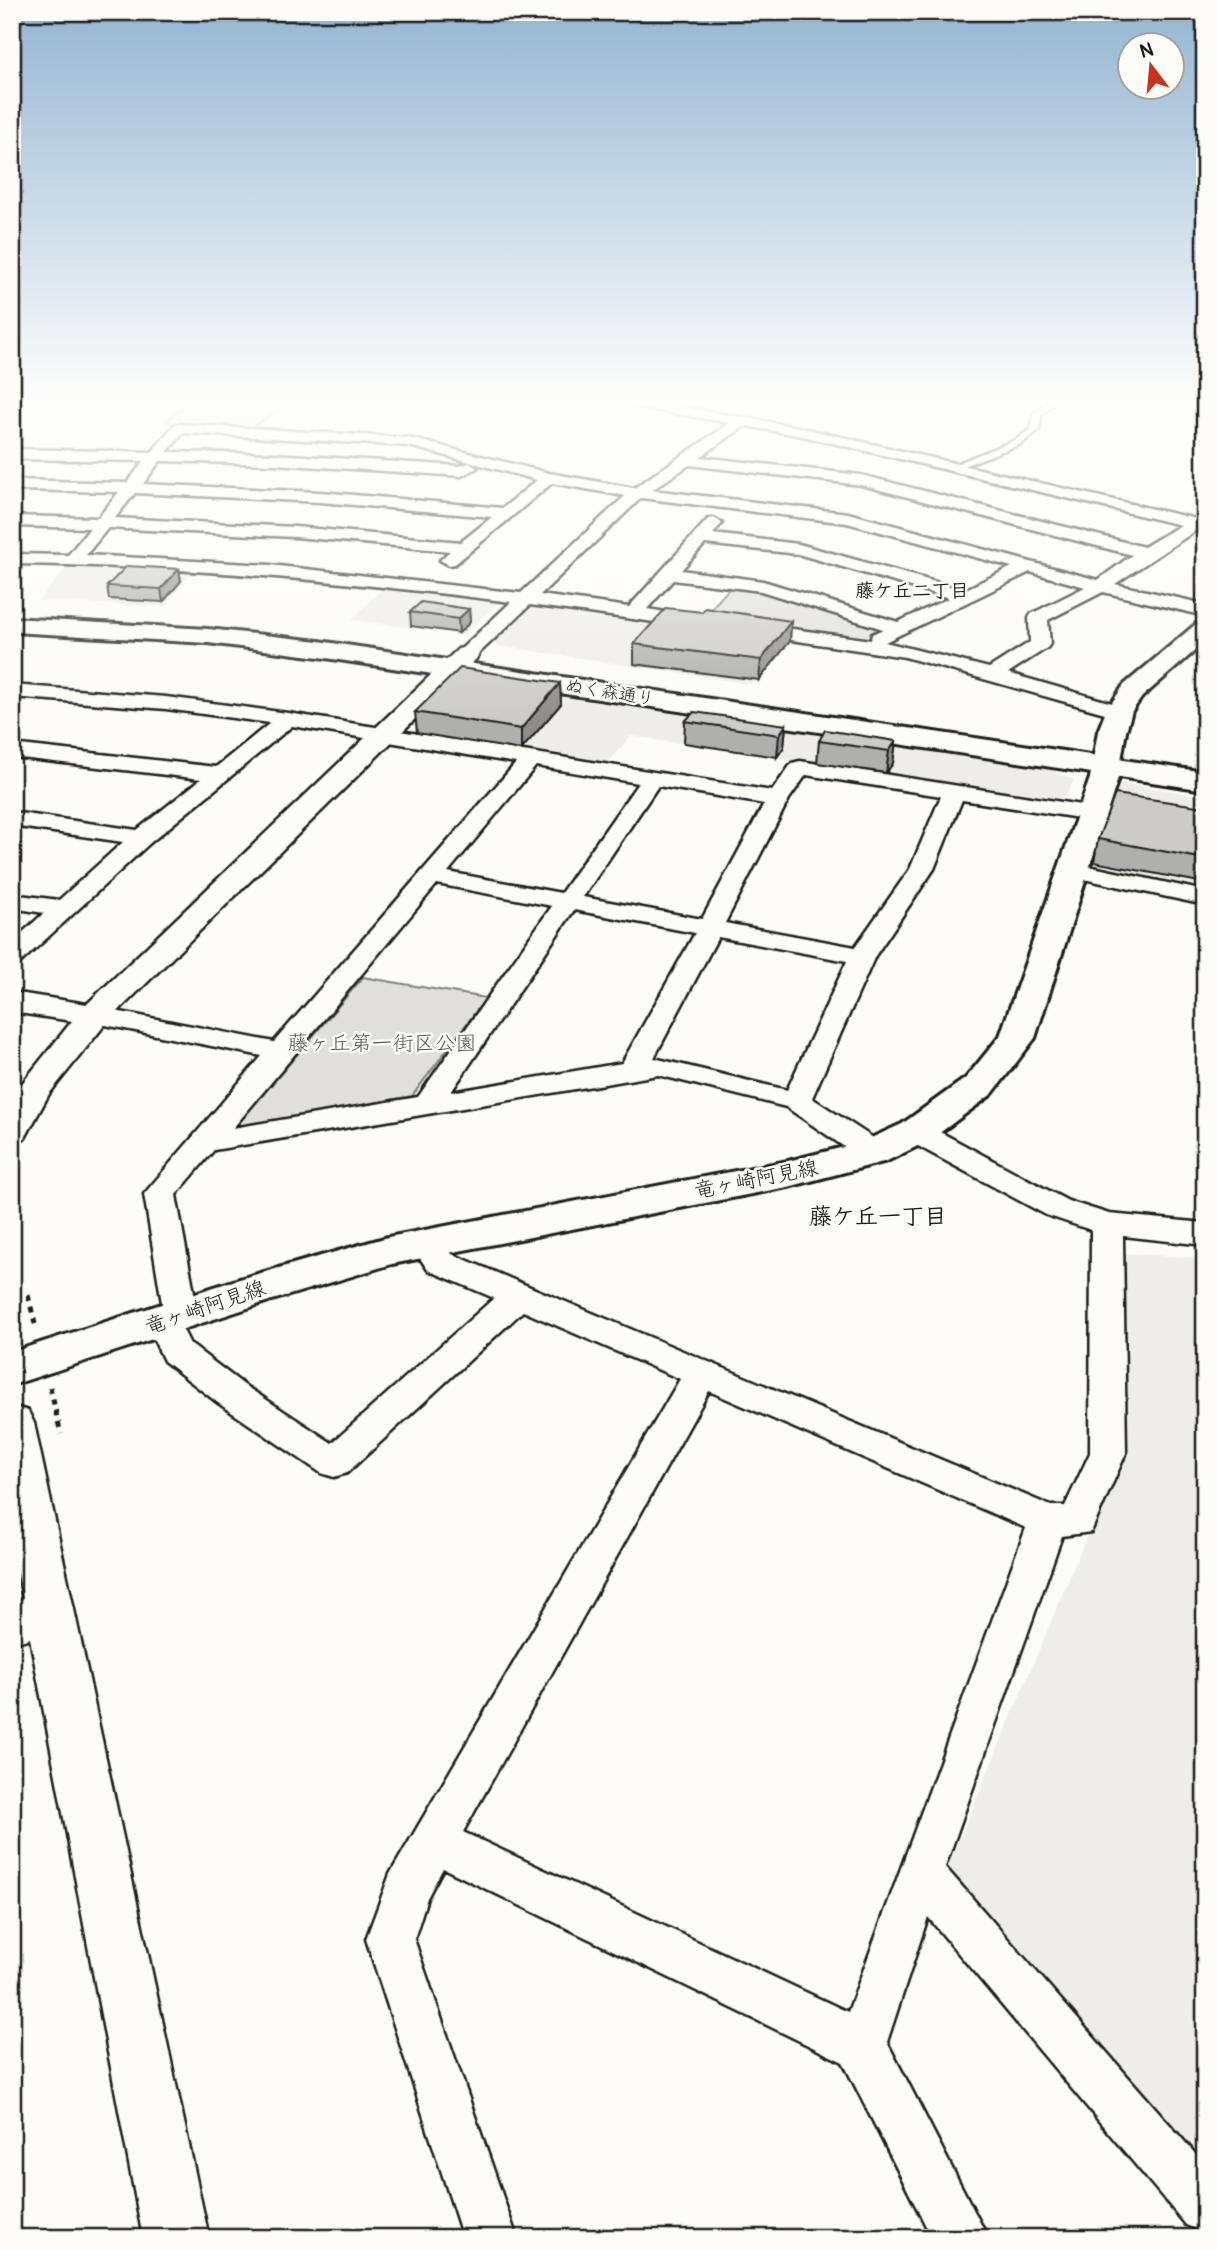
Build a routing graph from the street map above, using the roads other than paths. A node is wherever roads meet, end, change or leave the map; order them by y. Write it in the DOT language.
graph roads {
  1 [pos="114,508"];
  2 [pos="457,508"];
  3 [pos="511,508"];
  4 [pos="620,508"];
  5 [pos="727,508"];
  6 [pos="764,508"];
  7 [pos="871,508"];
  8 [pos="970,508"];
  9 [pos="1127,508"];
  10 [pos="505,513"];
  11 [pos="848,518"];
  12 [pos="12,521"];
  13 [pos="104,522"];
  14 [pos="1200,525"];
  15 [pos="701,538"];
  16 [pos="464,547"];
  17 [pos="1146,553"];
  18 [pos="12,559"];
  19 [pos="74,559"];
  20 [pos="1027,567"];
  21 [pos="667,574"];
  22 [pos="420,585"];
  23 [pos="1101,586"];
  24 [pos="963,596"];
  25 [pos="525,599"];
  26 [pos="1205,610"];
  27 [pos="12,612"];
  28 [pos="634,613"];
  29 [pos="12,625"];
  30 [pos="896,627"];
  31 [pos="1205,629"];
  32 [pos="868,645"];
  33 [pos="459,661"];
  34 [pos="992,675"];
  35 [pos="12,691"];
  36 [pos="1119,711"];
  37 [pos="288,719"];
  38 [pos="383,735"];
  39 [pos="12,750"];
  40 [pos="1107,757"];
  41 [pos="530,760"];
  42 [pos="1205,762"];
  43 [pos="219,774"];
  44 [pos="652,779"];
  45 [pos="1205,781"];
  46 [pos="954,792"];
  47 [pos="778,799"];
  48 [pos="1092,813"];
  49 [pos="12,819"];
  50 [pos="142,838"];
  51 [pos="1074,870"];
  52 [pos="432,876"];
  53 [pos="1205,898"];
  54 [pos="12,901"];
  55 [pos="569,903"];
  56 [pos="62,908"];
  57 [pos="710,928"];
  58 [pos="12,956"];
  59 [pos="862,956"];
  60 [pos="12,1002"];
  61 [pos="95,1015"];
  62 [pos="283,1052"];
  63 [pos="633,1070"];
  64 [pos="796,1101"];
  65 [pos="427,1106"];
  66 [pos="12,1130"];
  67 [pos="916,1132"];
  68 [pos="204,1142"];
  69 [pos="873,1152"];
  70 [pos="1107,1224"];
  71 [pos="1205,1234"];
  72 [pos="425,1242"];
  73 [pos="519,1295"];
  74 [pos="172,1317"];
  75 [pos="40,1359"];
  76 [pos="701,1373"];
  77 [pos="12,1423"];
  78 [pos="1048,1521"];
  79 [pos="31,1617"];
  80 [pos="435,1841"];
  81 [pos="920,1872"];
  82 [pos="861,2044"];
  83 [pos="1205,2206"];
  84 [pos="176,2238"];
  85 [pos="491,2238"];
  86 [pos="961,2238"];
  1 -- 13 [label="street"];
  2 -- 10 [label="street"];
  3 -- 10 [label="street"];
  4 -- 25 [label="street"];
  5 -- 15 [label="street"];
  6 -- 11 [label="street"];
  7 -- 11 [label="street"];
  8 -- 17 [label="street"];
  9 -- 14 [label="street"];
  10 -- 16 [label="street"];
  11 -- 20 [label="street"];
  12 -- 13 [label="street"];
  13 -- 16 [label="street"];
  13 -- 19 [label="street"];
  14 -- 17 [label="street"];
  15 -- 21 [label="street"];
  15 -- 24 [label="street"];
  16 -- 22 [label="street"];
  17 -- 23 [label="street"];
  18 -- 19 [label="street"];
  19 -- 22 [label="street"];
  20 -- 23 [label="street"];
  20 -- 24 [label="street"];
  21 -- 28 [label="street"];
  21 -- 30 [label="street"];
  22 -- 25 [label="street"];
  23 -- 26 [label="street"];
  23 -- 34 [label="street"];
  24 -- 30 [label="street"];
  25 -- 28 [label="street"];
  25 -- 33 [label="street"];
  27 -- 33 [label="main road, ぬく森通り"];
  28 -- 32 [label="street"];
  29 -- 33 [label="main road, ぬく森通り"];
  30 -- 32 [label="street"];
  31 -- 36 [label="main road, 竜ヶ崎阿見線"];
  32 -- 34 [label="street"];
  33 -- 38 [label="street"];
  33 -- 40 [label="main road, ぬく森通り"];
  34 -- 36 [label="street"];
  35 -- 37 [label="street"];
  36 -- 40 [label="main road, 竜ヶ崎阿見線"];
  37 -- 38 [label="street"];
  37 -- 43 [label="street"];
  38 -- 41 [label="street"];
  38 -- 61 [label="street"];
  39 -- 43 [label="street"];
  40 -- 42 [label="main road, ぬく森通り"];
  40 -- 45 [label="main road, ぬく森通り"];
  40 -- 48 [label="main road, 竜ヶ崎阿見線"];
  41 -- 44 [label="street"];
  41 -- 52 [label="street"];
  43 -- 50 [label="street"];
  44 -- 47 [label="street"];
  44 -- 55 [label="street"];
  46 -- 47 [label="street"];
  46 -- 48 [label="street"];
  46 -- 59 [label="street"];
  47 -- 57 [label="street"];
  48 -- 51 [label="main road, 竜ヶ崎阿見線"];
  49 -- 50 [label="street"];
  50 -- 56 [label="street"];
  51 -- 53 [label="street"];
  51 -- 67 [label="main road, 竜ヶ崎阿見線"];
  52 -- 55 [label="street"];
  52 -- 62 [label="street"];
  54 -- 56 [label="street"];
  55 -- 57 [label="street"];
  55 -- 65 [label="street"];
  56 -- 58 [label="street"];
  57 -- 59 [label="street"];
  57 -- 63 [label="street"];
  59 -- 64 [label="street"];
  60 -- 61 [label="street"];
  61 -- 62 [label="street"];
  61 -- 66 [label="street"];
  62 -- 68 [label="street"];
  63 -- 64 [label="street"];
  63 -- 65 [label="street"];
  64 -- 69 [label="street"];
  65 -- 68 [label="street"];
  67 -- 69 [label="main road, 竜ヶ崎阿見線"];
  67 -- 70 [label="street"];
  68 -- 74 [label="street"];
  69 -- 72 [label="main road, 竜ヶ崎阿見線"];
  70 -- 71 [label="street"];
  70 -- 78 [label="street"];
  72 -- 73 [label="street"];
  72 -- 74 [label="main road, 竜ヶ崎阿見線"];
  73 -- 74 [label="street"];
  73 -- 76 [label="street"];
  74 -- 75 [label="main road, 竜ヶ崎阿見線"];
  76 -- 78 [label="street"];
  76 -- 80 [label="street"];
  77 -- 79 [label="street"];
  78 -- 81 [label="street"];
  79 -- 84 [label="street"];
  80 -- 82 [label="street"];
  80 -- 85 [label="street"];
  81 -- 82 [label="street"];
  81 -- 83 [label="street"];
  82 -- 86 [label="street"];
}
